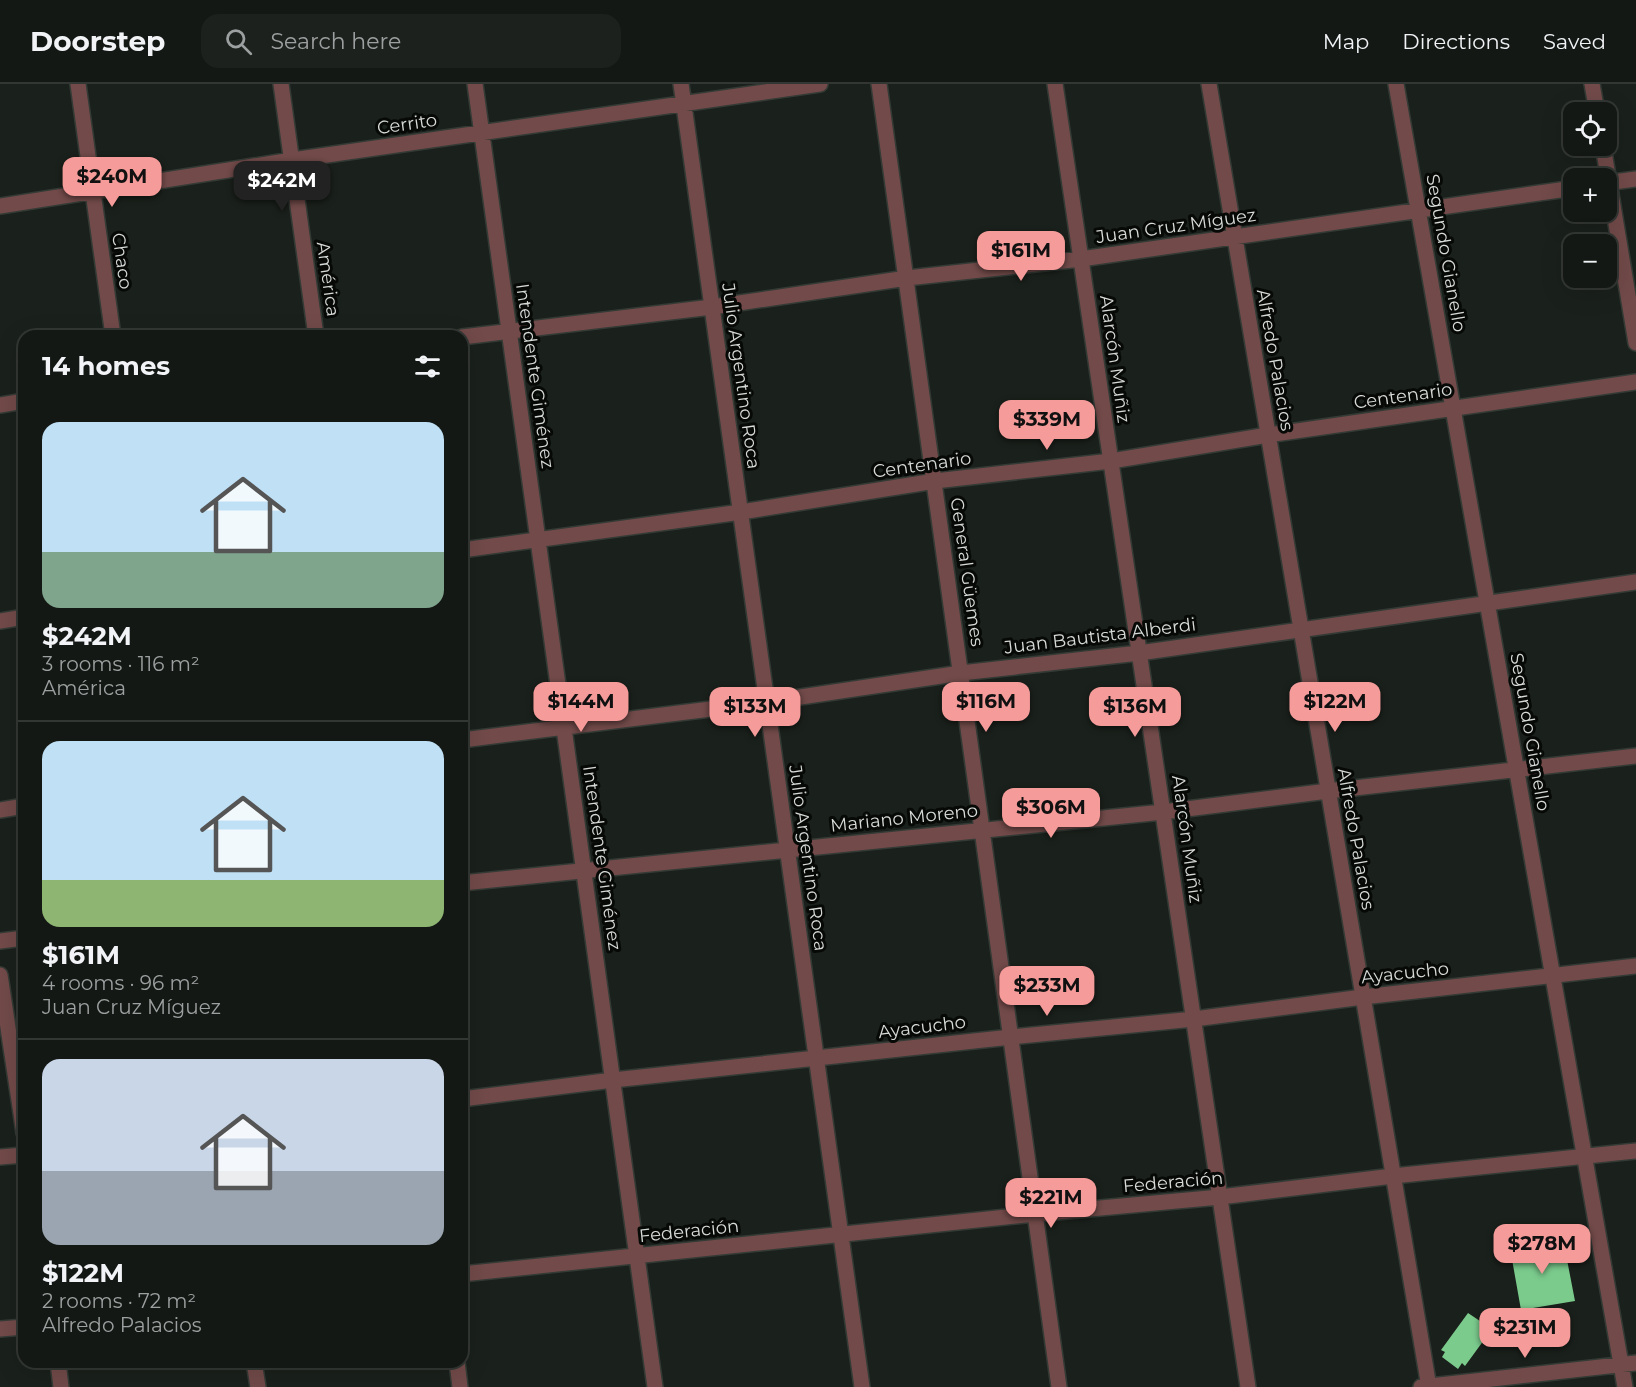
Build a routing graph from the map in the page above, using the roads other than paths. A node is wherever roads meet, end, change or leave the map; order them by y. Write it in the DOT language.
graph roads {
  1 [pos="78,84"];
  2 [pos="281,84"];
  3 [pos="475,84"];
  4 [pos="681,84"];
  5 [pos="820,84"];
  6 [pos="879,84"];
  7 [pos="1055,84"];
  8 [pos="1209,84"];
  9 [pos="1396,84"];
  10 [pos="1592,84"];
  11 [pos="1595,102"];
  12 [pos="684,105"];
  13 [pos="481,132"];
  14 [pos="292,160"];
  15 [pos="1636,179"];
  16 [pos="1617,182"];
  17 [pos="1563,190"];
  18 [pos="93,191"];
  19 [pos="0,206"];
  20 [pos="1419,212"];
  21 [pos="1615,222"];
  22 [pos="1234,236"];
  23 [pos="1081,260"];
  24 [pos="907,278"];
  25 [pos="712,307"];
  26 [pos="112,330"];
  27 [pos="315,330"];
  28 [pos="509,331"];
  29 [pos="468,336"];
  30 [pos="1636,342"];
  31 [pos="1636,382"];
  32 [pos="18,402"];
  33 [pos="0,405"];
  34 [pos="1453,408"];
  35 [pos="1268,435"];
  36 [pos="1111,460"];
  37 [pos="935,481"];
  38 [pos="741,512"];
  39 [pos="538,539"];
  40 [pos="468,549"];
  41 [pos="1636,582"];
  42 [pos="1488,603"];
  43 [pos="18,619"];
  44 [pos="0,621"];
  45 [pos="1301,628"];
  46 [pos="1139,653"];
  47 [pos="961,672"];
  48 [pos="767,702"];
  49 [pos="564,727"];
  50 [pos="468,739"];
  51 [pos="1636,756"];
  52 [pos="1517,770"];
  53 [pos="1328,791"];
  54 [pos="18,807"];
  55 [pos="0,810"];
  56 [pos="1163,812"];
  57 [pos="982,829"];
  58 [pos="788,850"];
  59 [pos="584,870"];
  60 [pos="468,882"];
  61 [pos="18,939"];
  62 [pos="0,941"];
  63 [pos="1636,966"];
  64 [pos="0,975"];
  65 [pos="1553,976"];
  66 [pos="1363,997"];
  67 [pos="1194,1019"];
  68 [pos="1011,1037"];
  69 [pos="816,1059"];
  70 [pos="613,1080"];
  71 [pos="18,1094"];
  72 [pos="468,1098"];
  73 [pos="1636,1151"];
  74 [pos="18,1156"];
  75 [pos="1585,1156"];
  76 [pos="0,1157"];
  77 [pos="1393,1176"];
  78 [pos="1220,1197"];
  79 [pos="1035,1214"];
  80 [pos="841,1236"];
  81 [pos="637,1256"];
  82 [pos="468,1274"];
  83 [pos="18,1328"];
  84 [pos="0,1329"];
  85 [pos="1629,1364"];
  86 [pos="59,1368"];
  87 [pos="255,1368"];
  88 [pos="458,1368"];
  89 [pos="62,1387"];
  90 [pos="258,1387"];
  91 [pos="460,1387"];
  92 [pos="655,1387"];
  93 [pos="862,1387"];
  94 [pos="1059,1387"];
  95 [pos="1248,1387"];
  96 [pos="1426,1387"];
  97 [pos="1625,1387"];
  1 -- 18 [label="street, Chaco"];
  2 -- 14 [label="street, América"];
  3 -- 13 [label="street, Intendente Giménez"];
  4 -- 12 [label="street, Julio Argentino Roca"];
  5 -- 12 [label="street, Cerrito"];
  6 -- 24 [label="street, General Güemes"];
  7 -- 23 [label="street, Alarcón Muñiz"];
  8 -- 22 [label="street, Alfredo Palacios"];
  9 -- 20 [label="street, Segundo Gianello"];
  10 -- 11 [label="street"];
  12 -- 13 [label="street, Cerrito"];
  12 -- 25 [label="street, Julio Argentino Roca"];
  13 -- 14 [label="street, Cerrito"];
  13 -- 28 [label="street, Intendente Giménez"];
  14 -- 18 [label="street, Cerrito"];
  14 -- 27 [label="street, América"];
  15 -- 16 [label="street"];
  17 -- 20 [label="street, Juan Cruz Míguez"];
  18 -- 19 [label="street, Cerrito"];
  18 -- 26 [label="street, Chaco"];
  20 -- 22 [label="street, Juan Cruz Míguez"];
  20 -- 34 [label="street, Segundo Gianello"];
  21 -- 30 [label="street"];
  22 -- 23 [label="street, Juan Cruz Míguez"];
  22 -- 35 [label="street, Alfredo Palacios"];
  23 -- 24 [label="street, Juan Cruz Míguez"];
  23 -- 36 [label="street, Alarcón Muñiz"];
  24 -- 25 [label="street, Juan Cruz Míguez"];
  24 -- 37 [label="street, General Güemes"];
  25 -- 28 [label="street, Juan Cruz Míguez"];
  25 -- 38 [label="street, Julio Argentino Roca"];
  28 -- 29 [label="street, Juan Cruz Míguez"];
  28 -- 39 [label="street, Intendente Giménez"];
  31 -- 34 [label="street, Centenario"];
  32 -- 33 [label="street"];
  34 -- 35 [label="street, Centenario"];
  34 -- 42 [label="street, Segundo Gianello"];
  35 -- 36 [label="street, Centenario"];
  35 -- 45 [label="street, Alfredo Palacios"];
  36 -- 37 [label="street, Centenario"];
  36 -- 46 [label="street, Alarcón Muñiz"];
  37 -- 38 [label="street, Centenario"];
  37 -- 47 [label="street, General Güemes"];
  38 -- 39 [label="street, Centenario"];
  38 -- 48 [label="street, Julio Argentino Roca"];
  39 -- 40 [label="street, Centenario"];
  39 -- 49 [label="street, Intendente Giménez"];
  41 -- 42 [label="street, Juan Bautista Alberdi"];
  42 -- 45 [label="street, Juan Bautista Alberdi"];
  42 -- 52 [label="street, Segundo Gianello"];
  43 -- 44 [label="street"];
  45 -- 46 [label="street, Juan Bautista Alberdi"];
  45 -- 53 [label="street, Alfredo Palacios"];
  46 -- 47 [label="street, Juan Bautista Alberdi"];
  46 -- 56 [label="street, Alarcón Muñiz"];
  47 -- 48 [label="street, Juan Bautista Alberdi"];
  47 -- 57 [label="street, General Güemes"];
  48 -- 49 [label="street, Juan Bautista Alberdi"];
  48 -- 58 [label="street, Julio Argentino Roca"];
  49 -- 50 [label="street, Juan Bautista Alberdi"];
  49 -- 59 [label="street, Intendente Giménez"];
  51 -- 52 [label="street, Mariano Moreno"];
  52 -- 53 [label="street, Mariano Moreno"];
  52 -- 65 [label="street, Segundo Gianello"];
  53 -- 56 [label="street, Mariano Moreno"];
  53 -- 66 [label="street, Alfredo Palacios"];
  54 -- 55 [label="street"];
  56 -- 57 [label="street, Mariano Moreno"];
  56 -- 67 [label="street, Alarcón Muñiz"];
  57 -- 58 [label="street, Mariano Moreno"];
  57 -- 68 [label="street, General Güemes"];
  58 -- 59 [label="street, Mariano Moreno"];
  58 -- 69 [label="street, Julio Argentino Roca"];
  59 -- 60 [label="street, Mariano Moreno"];
  59 -- 70 [label="street, Intendente Giménez"];
  61 -- 62 [label="street"];
  63 -- 65 [label="street, Ayacucho"];
  64 -- 71 [label="street"];
  65 -- 66 [label="street, Ayacucho"];
  65 -- 75 [label="street, Segundo Gianello"];
  66 -- 67 [label="street, Ayacucho"];
  66 -- 77 [label="street, Alfredo Palacios"];
  67 -- 68 [label="street, Ayacucho"];
  67 -- 78 [label="street, Alarcón Muñiz"];
  68 -- 69 [label="street, Ayacucho"];
  68 -- 79 [label="street, General Güemes"];
  69 -- 70 [label="street, Ayacucho"];
  69 -- 80 [label="street, Julio Argentino Roca"];
  70 -- 72 [label="street, Ayacucho"];
  70 -- 81 [label="street, Intendente Giménez"];
  73 -- 75 [label="street, Federación"];
  74 -- 76 [label="street"];
  75 -- 77 [label="street, Federación"];
  75 -- 85 [label="street, Segundo Gianello"];
  77 -- 78 [label="street, Federación"];
  77 -- 96 [label="street, Alfredo Palacios"];
  78 -- 79 [label="street, Federación"];
  78 -- 95 [label="street, Alarcón Muñiz"];
  79 -- 80 [label="street, Federación"];
  79 -- 94 [label="street, General Güemes"];
  80 -- 81 [label="street, Federación"];
  80 -- 93 [label="street, Julio Argentino Roca"];
  81 -- 82 [label="street, Federación"];
  81 -- 92 [label="street, Intendente Giménez"];
  83 -- 84 [label="street"];
  85 -- 96 [label="street"];
  85 -- 97 [label="street, Segundo Gianello"];
  86 -- 89 [label="street"];
  87 -- 90 [label="street"];
  88 -- 91 [label="street"];
}
